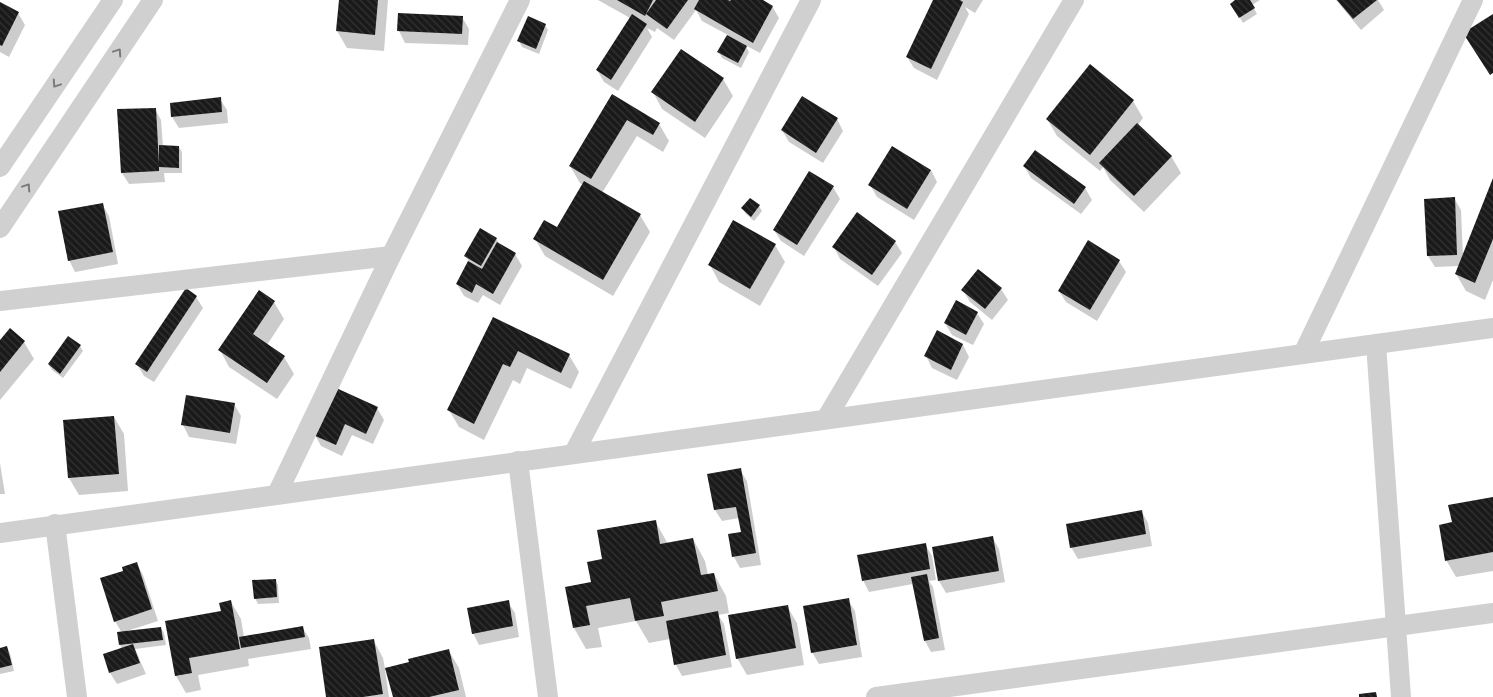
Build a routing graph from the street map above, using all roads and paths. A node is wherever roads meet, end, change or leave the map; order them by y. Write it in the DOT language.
graph roads {
  1 [pos="113,0"];
  2 [pos="153,0"];
  3 [pos="520,0"];
  4 [pos="811,0"];
  5 [pos="1074,0"];
  6 [pos="1473,0"];
  7 [pos="0,167"];
  8 [pos="0,228"];
  9 [pos="391,256"];
  10 [pos="0,302"];
  11 [pos="1493,328"];
  12 [pos="1376,344"];
  13 [pos="1303,354"];
  14 [pos="826,419"];
  15 [pos="574,453"];
  16 [pos="518,461"];
  17 [pos="277,494"];
  18 [pos="55,524"];
  19 [pos="0,533"];
  20 [pos="1493,613"];
  21 [pos="1396,626"];
  22 [pos="77,697"];
  23 [pos="548,697"];
  24 [pos="876,697"];
  25 [pos="1402,697"];
  1 -- 7 [label="street, one-way"];
  8 -- 2 [label="street, one-way"];
  3 -- 9 [label="street"];
  4 -- 15 [label="street"];
  5 -- 14 [label="street"];
  6 -- 13 [label="street"];
  9 -- 10 [label="street"];
  9 -- 17 [label="street"];
  11 -- 12 [label="street"];
  12 -- 13 [label="street"];
  12 -- 21 [label="street"];
  13 -- 14 [label="street"];
  14 -- 15 [label="street"];
  15 -- 16 [label="street"];
  16 -- 17 [label="street"];
  16 -- 23 [label="street"];
  17 -- 18 [label="street"];
  18 -- 19 [label="street"];
  18 -- 22 [label="street"];
  20 -- 21 [label="street"];
  21 -- 24 [label="street"];
  21 -- 25 [label="street"];
}
